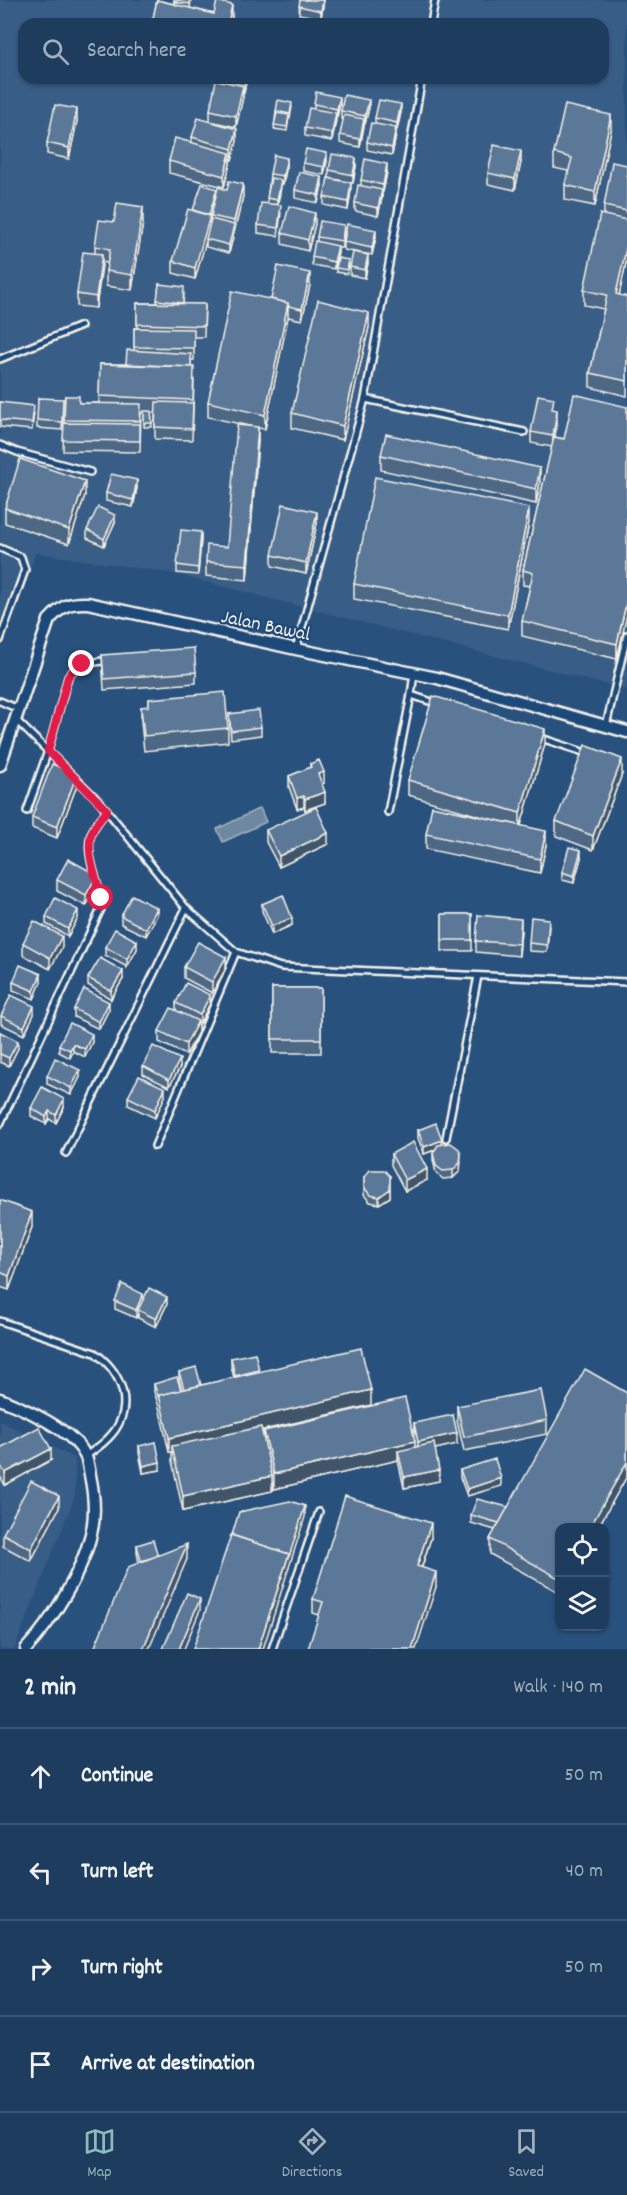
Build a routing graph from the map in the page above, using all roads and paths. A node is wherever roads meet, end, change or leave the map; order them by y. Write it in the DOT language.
graph roads {
  1 [pos="435,0"];
  2 [pos="432,18"];
  3 [pos="421,84"];
  4 [pos="81,326"];
  5 [pos="0,359"];
  6 [pos="364,399"];
  7 [pos="524,432"];
  8 [pos="0,445"];
  9 [pos="90,472"];
  10 [pos="0,548"];
  11 [pos="627,635"];
  12 [pos="0,640"];
  13 [pos="296,649"];
  14 [pos="117,660"];
  15 [pos="414,673"];
  16 [pos="411,696"];
  17 [pos="0,701"];
  18 [pos="445,707"];
  19 [pos="18,715"];
  20 [pos="606,726"];
  21 [pos="627,732"];
  22 [pos="536,736"];
  23 [pos="48,751"];
  24 [pos="593,755"];
  25 [pos="0,765"];
  26 [pos="107,810"];
  27 [pos="27,811"];
  28 [pos="388,812"];
  29 [pos="186,908"];
  30 [pos="236,952"];
  31 [pos="478,976"];
  32 [pos="627,982"];
  33 [pos="0,1124"];
  34 [pos="446,1138"];
  35 [pos="155,1146"];
  36 [pos="66,1153"];
  37 [pos="0,1321"];
  38 [pos="0,1399"];
  39 [pos="86,1456"];
  40 [pos="320,1512"];
  41 [pos="26,1649"];
  42 [pos="272,1649"];
  1 -- 2 [label="lane"];
  3 -- 6 [label="lane"];
  4 -- 5 [label="lane"];
  6 -- 7 [label="lane"];
  6 -- 13 [label="lane"];
  8 -- 9 [label="lane"];
  10 -- 12 [label="lane"];
  11 -- 20 [label="lane"];
  13 -- 15 [label="street, Jalan Bawal"];
  13 -- 19 [label="street, Jalan Bawal"];
  14 -- 23 [label="lane"];
  15 -- 16 [label="lane"];
  15 -- 20 [label="street, Jalan Bawal"];
  16 -- 18 [label="lane"];
  16 -- 28 [label="lane"];
  17 -- 19 [label="lane"];
  19 -- 23 [label="lane"];
  19 -- 25 [label="street, Jalan Bawal"];
  20 -- 21 [label="street, Jalan Bawal"];
  22 -- 24 [label="lane"];
  23 -- 26 [label="lane"];
  23 -- 27 [label="lane"];
  26 -- 29 [label="lane"];
  26 -- 33 [label="lane"];
  29 -- 30 [label="lane"];
  29 -- 36 [label="lane"];
  30 -- 31 [label="lane"];
  30 -- 35 [label="lane"];
  31 -- 32 [label="lane"];
  31 -- 34 [label="lane"];
  37 -- 39 [label="lane"];
  38 -- 39 [label="street"];
  39 -- 41 [label="street"];
  40 -- 42 [label="lane"];
}
